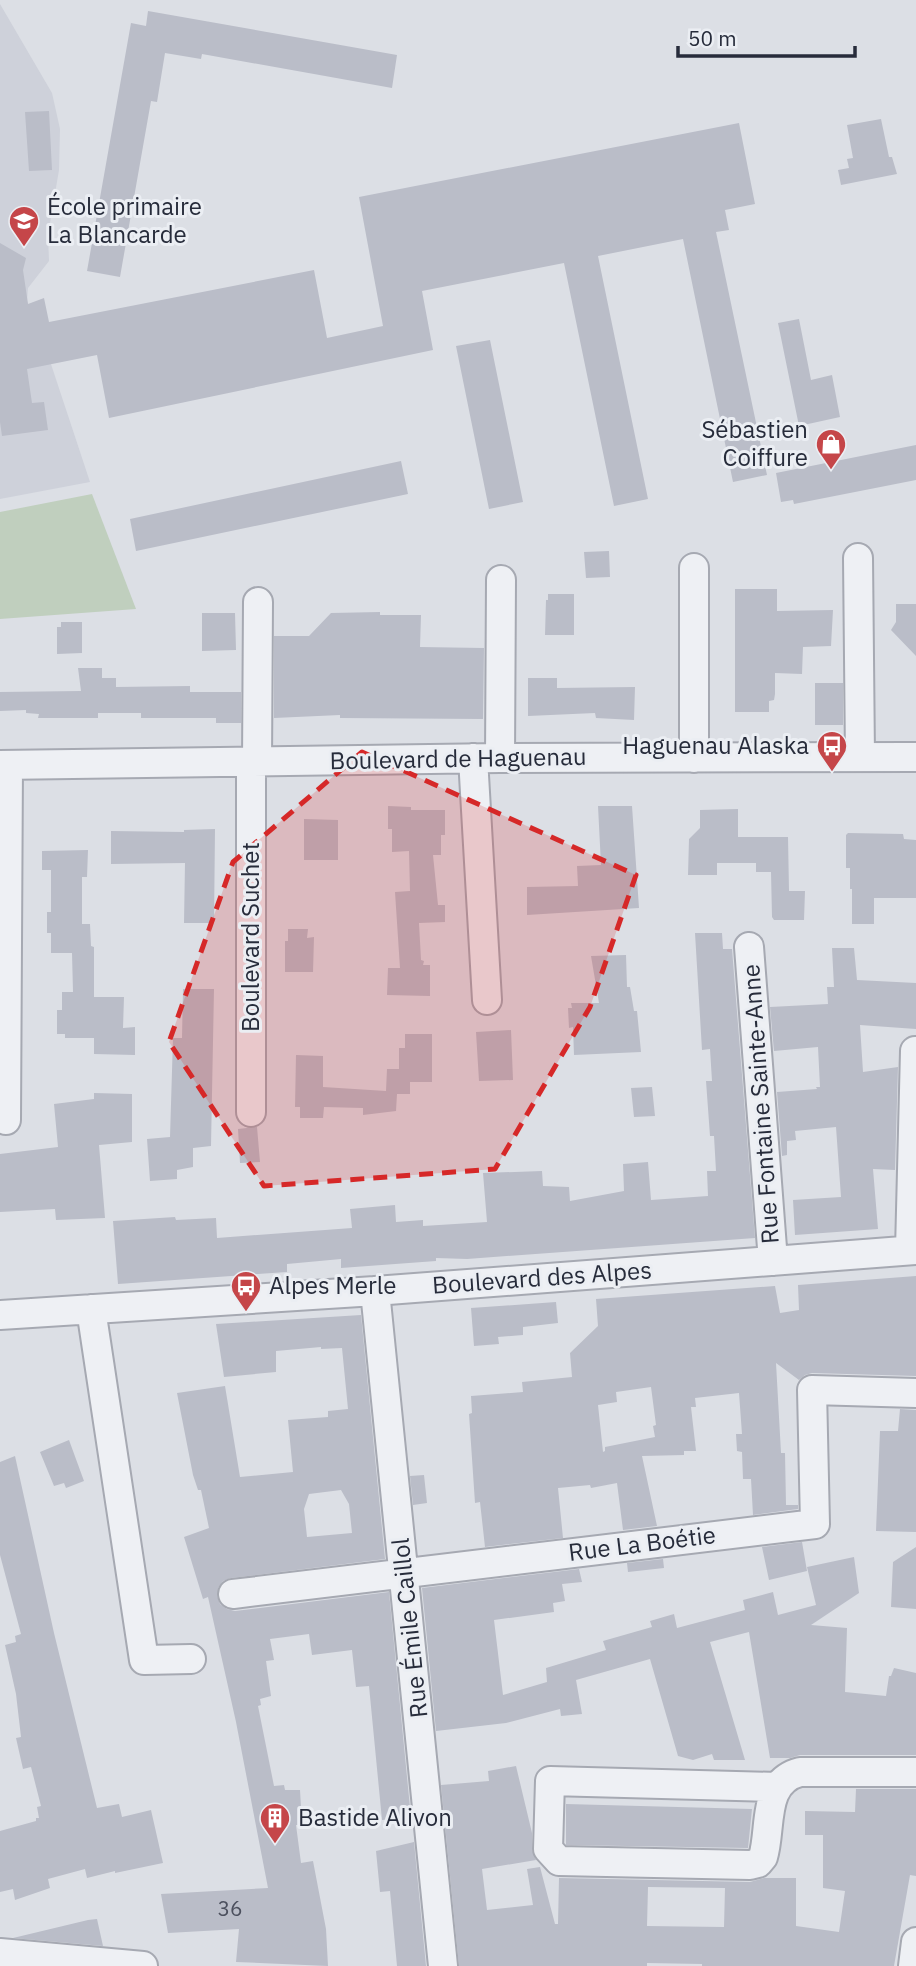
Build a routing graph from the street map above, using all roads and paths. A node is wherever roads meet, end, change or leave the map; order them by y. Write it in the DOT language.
graph roads {
  1 [pos="858,558"];
  2 [pos="694,568"];
  3 [pos="501,580"];
  4 [pos="258,602"];
  5 [pos="860,757"];
  6 [pos="916,757"];
  7 [pos="486,758"];
  8 [pos="694,758"];
  9 [pos="254,762"];
  10 [pos="4,765"];
  11 [pos="749,947"];
  12 [pos="487,1000"];
  13 [pos="915,1051"];
  14 [pos="251,1112"];
  15 [pos="6,1120"];
  16 [pos="913,1250"];
  17 [pos="773,1261"];
  18 [pos="375,1291"];
  19 [pos="91,1309"];
  20 [pos="0,1315"];
  21 [pos="916,1393"];
  22 [pos="405,1572"];
  23 [pos="233,1594"];
  24 [pos="191,1659"];
  25 [pos="916,1772"];
  26 [pos="778,1787"];
  27 [pos="916,1942"];
  28 [pos="0,1953"];
  29 [pos="143,1966"];
  30 [pos="443,1966"];
  31 [pos="913,1966"];
  1 -- 5 [label="street"];
  2 -- 8 [label="street"];
  3 -- 7 [label="street"];
  4 -- 9 [label="street, Boulevard Suchet"];
  5 -- 6 [label="street, Boulevard de Haguenau"];
  5 -- 8 [label="street, Boulevard de Haguenau"];
  7 -- 8 [label="street, Boulevard de Haguenau"];
  7 -- 9 [label="street, Boulevard de Haguenau"];
  7 -- 12 [label="street"];
  9 -- 10 [label="street, Boulevard de Haguenau"];
  9 -- 14 [label="street, Boulevard Suchet"];
  10 -- 15 [label="street"];
  11 -- 17 [label="street, Rue Fontaine Sainte-Anne"];
  13 -- 16 [label="street"];
  16 -- 17 [label="street, Boulevard des Alpes"];
  17 -- 18 [label="street, Boulevard des Alpes"];
  18 -- 19 [label="street, Boulevard des Alpes"];
  18 -- 22 [label="street, Rue Émile Caillol"];
  19 -- 20 [label="street, Boulevard des Alpes"];
  19 -- 24 [label="street"];
  21 -- 22 [label="street, Rue La Boétie"];
  22 -- 23 [label="street, Rue La Boétie"];
  22 -- 30 [label="street, Rue Émile Caillol"];
  25 -- 26 [label="street"];
  26 -- 26 [label="street"];
  27 -- 31 [label="street"];
  28 -- 29 [label="street"];
}
